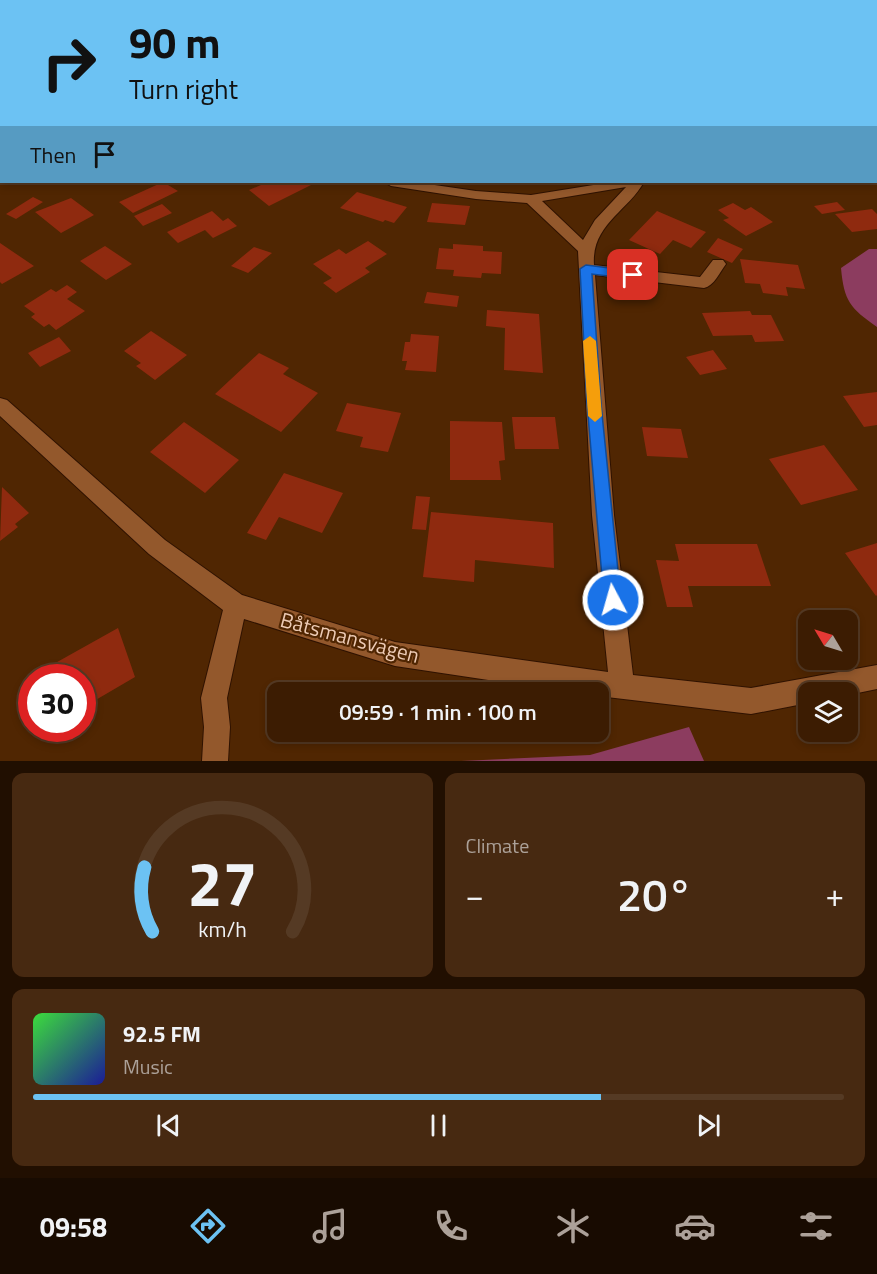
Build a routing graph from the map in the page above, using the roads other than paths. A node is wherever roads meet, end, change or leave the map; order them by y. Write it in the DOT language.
graph roads {
  1 [pos="398,183"];
  2 [pos="627,183"];
  3 [pos="637,183"];
  4 [pos="531,199"];
  5 [pos="585,250"];
  6 [pos="718,264"];
  7 [pos="586,269"];
  8 [pos="0,405"];
  9 [pos="236,605"];
  10 [pos="877,676"];
  11 [pos="622,686"];
  12 [pos="215,761"];
  1 -- 4 [label="street"];
  2 -- 4 [label="street"];
  3 -- 5 [label="street"];
  4 -- 5 [label="street"];
  5 -- 7 [label="street"];
  6 -- 7 [label="street"];
  7 -- 11 [label="street"];
  8 -- 9 [label="street, Båtsmansvägen"];
  9 -- 11 [label="street, Båtsmansvägen"];
  9 -- 12 [label="street"];
  10 -- 11 [label="street, Båtsmansvägen"];
}
